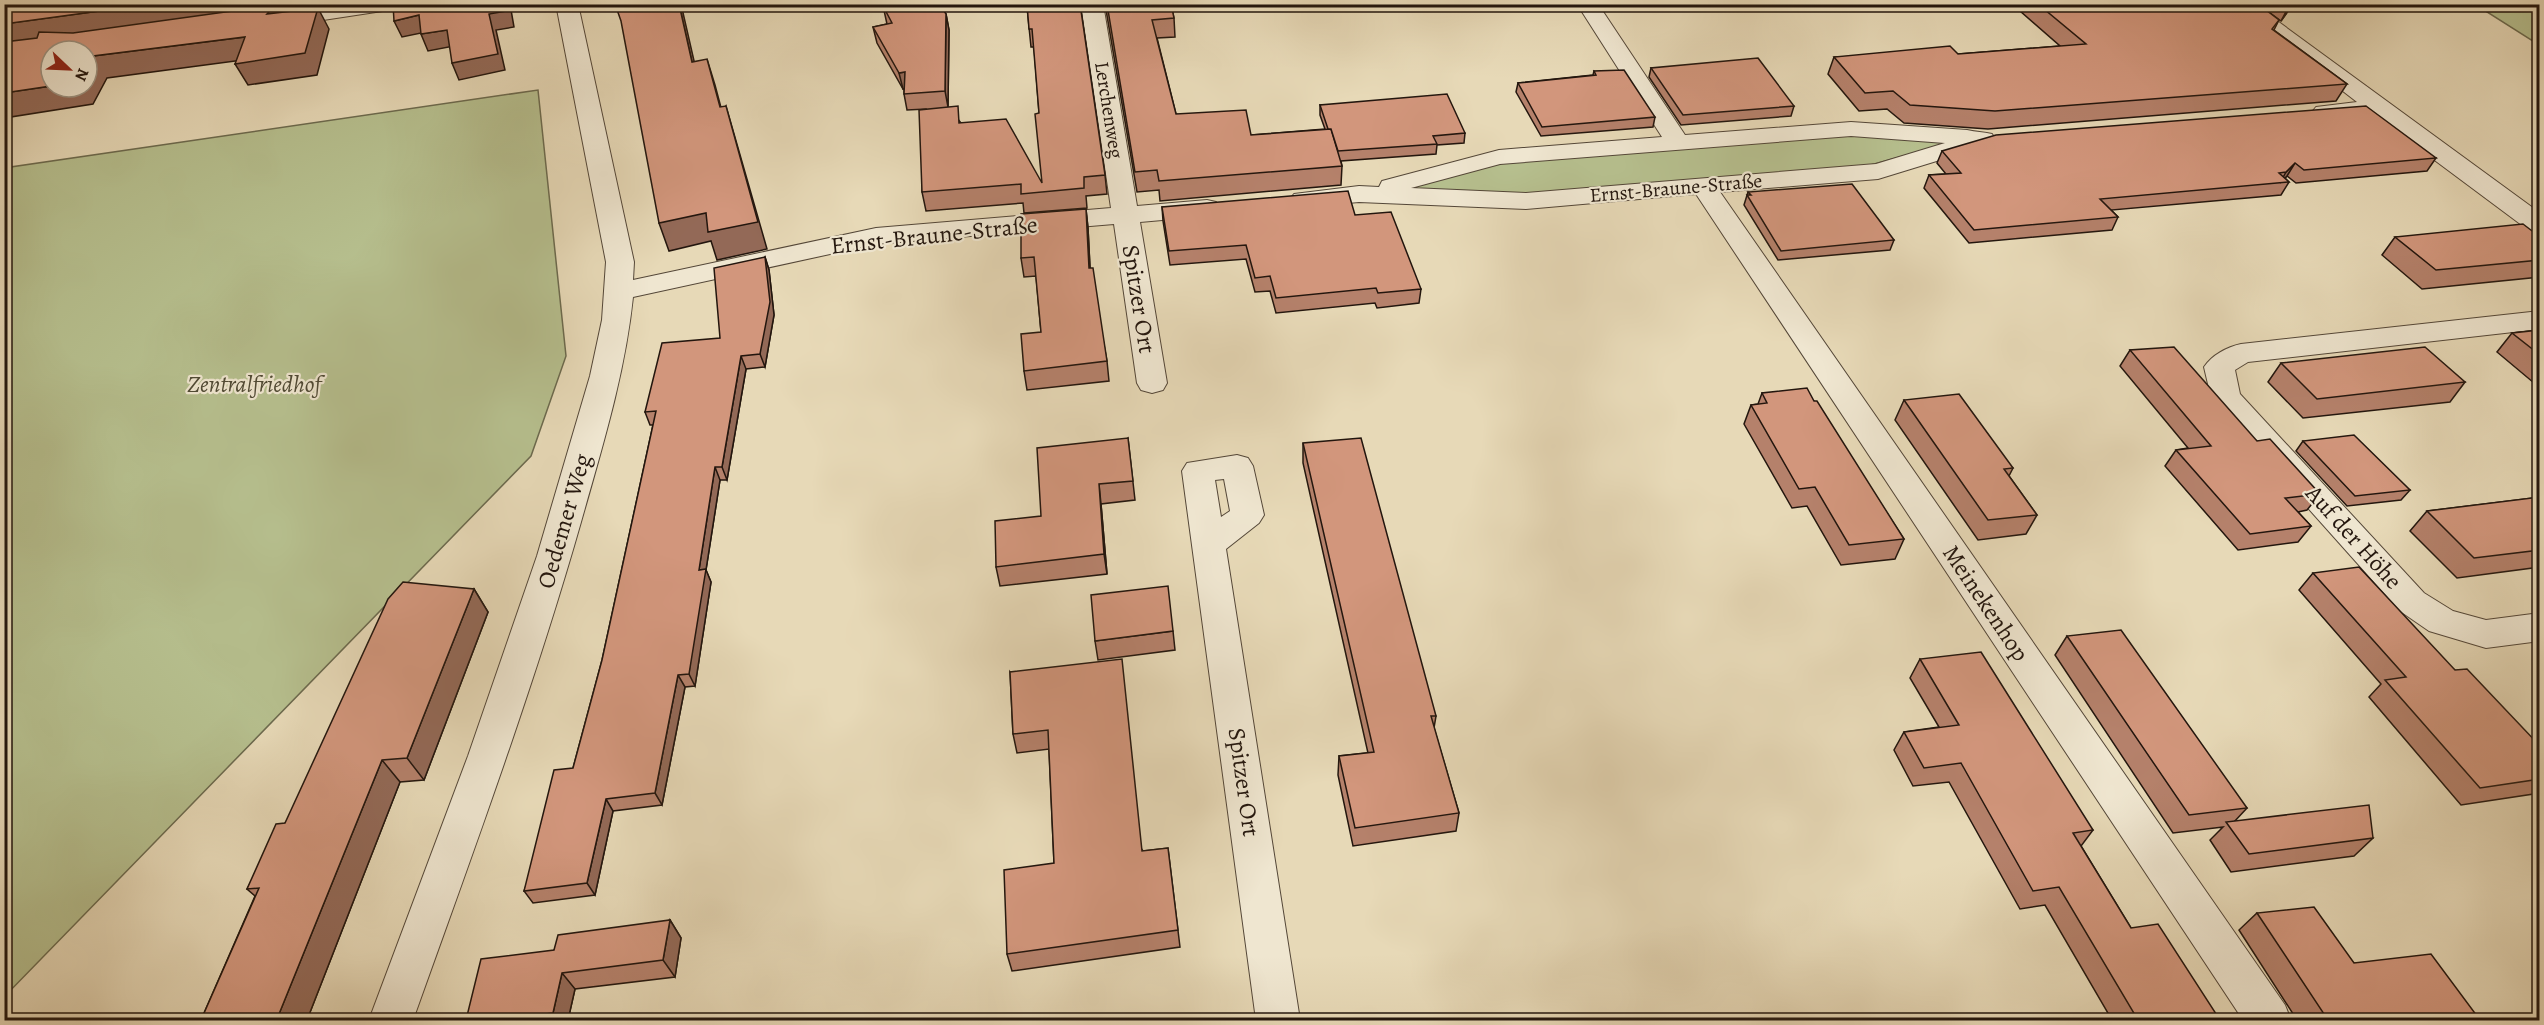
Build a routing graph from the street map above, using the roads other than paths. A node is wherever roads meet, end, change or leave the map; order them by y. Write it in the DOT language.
graph roads {
  1 [pos="389,4"];
  2 [pos="567,4"];
  3 [pos="1092,4"];
  4 [pos="1587,4"];
  5 [pos="2240,4"];
  6 [pos="260,22"];
  7 [pos="2379,107"];
  8 [pos="2296,114"];
  9 [pos="1678,143"];
  10 [pos="1703,186"];
  11 [pos="1359,194"];
  12 [pos="1277,202"];
  13 [pos="1231,206"];
  14 [pos="1126,216"];
  15 [pos="2540,226"];
  16 [pos="620,291"];
  17 [pos="2540,320"];
  18 [pos="1152,383"];
  19 [pos="1209,544"];
  20 [pos="2540,627"];
  21 [pos="391,1020"];
  22 [pos="1278,1020"];
  23 [pos="2269,1020"];
  1 -- 6 [label="street"];
  2 -- 16 [label="street, Oedemer Weg"];
  3 -- 14 [label="street, Lerchenweg"];
  4 -- 9 [label="street"];
  5 -- 7 [label="street"];
  7 -- 8 [label="street"];
  7 -- 15 [label="street"];
  9 -- 10 [label="street, Ernst-Braune-Straße"];
  9 -- 11 [label="street, Ernst-Braune-Straße"];
  10 -- 11 [label="street, Ernst-Braune-Straße"];
  10 -- 23 [label="street, Meinekenhop"];
  11 -- 12 [label="street, Ernst-Braune-Straße"];
  13 -- 14 [label="street, Ernst-Braune-Straße"];
  14 -- 16 [label="street, Ernst-Braune-Straße"];
  14 -- 18 [label="street, Spitzer Ort"];
  16 -- 21 [label="street, Oedemer Weg"];
  17 -- 20 [label="street, Auf der Höhe"];
  19 -- 22 [label="street, Spitzer Ort"];
}
